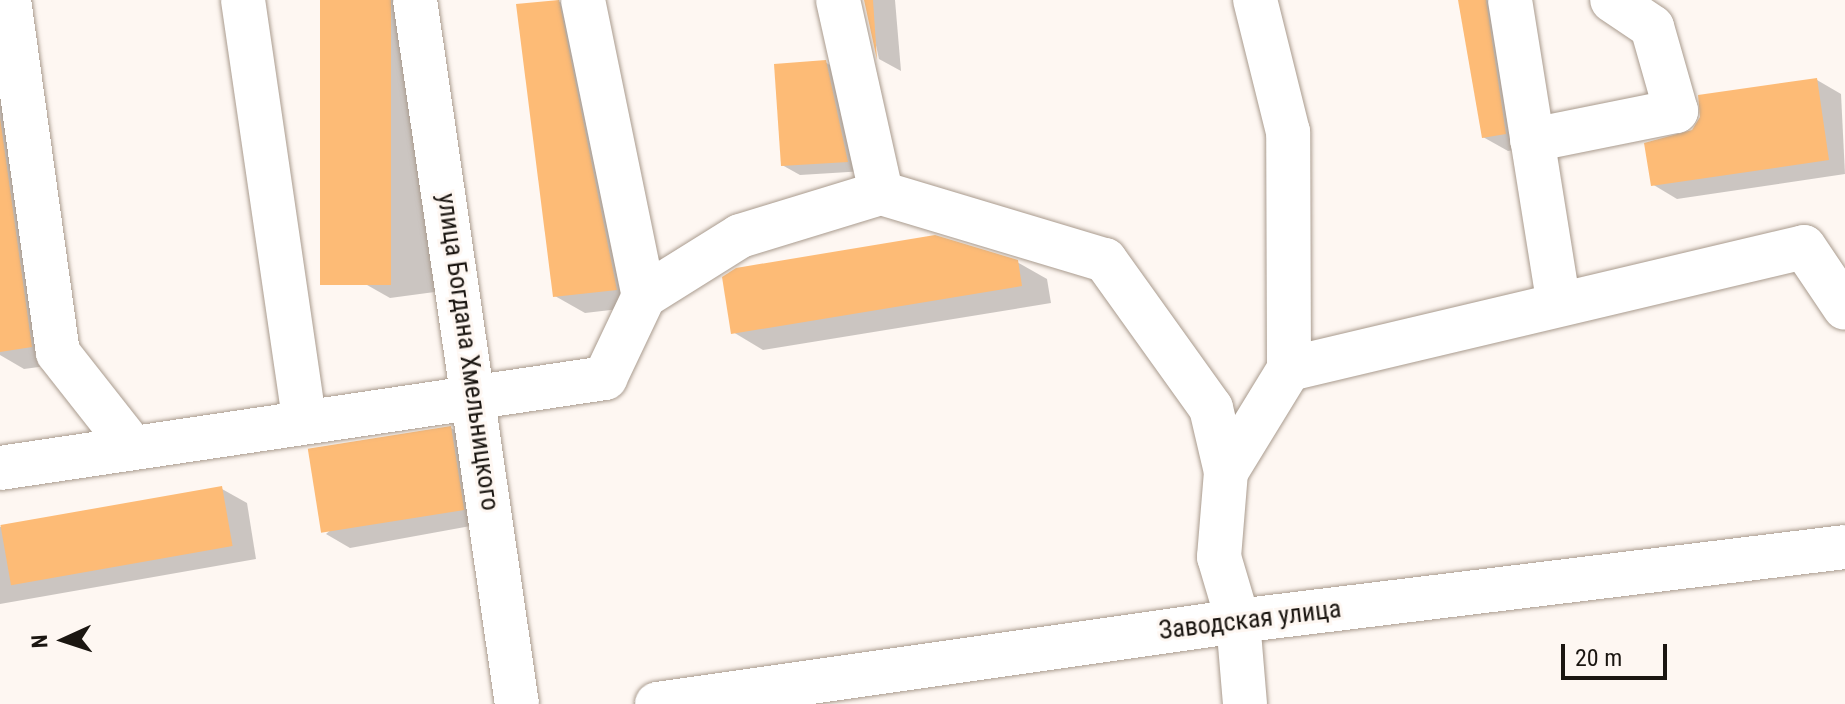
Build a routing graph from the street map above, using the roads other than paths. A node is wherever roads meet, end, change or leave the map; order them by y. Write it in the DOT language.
graph roads {
  1 [pos="243,0"];
  2 [pos="415,0"];
  3 [pos="583,0"];
  4 [pos="838,0"];
  5 [pos="1255,0"];
  6 [pos="1510,0"];
  7 [pos="1612,0"];
  8 [pos="10,2"];
  9 [pos="1532,140"];
  10 [pos="881,193"];
  11 [pos="644,296"];
  12 [pos="1558,301"];
  13 [pos="1845,308"];
  14 [pos="1289,369"];
  15 [pos="476,393"];
  16 [pos="304,420"];
  17 [pos="132,447"];
  18 [pos="0,468"];
  19 [pos="1226,472"];
  20 [pos="1845,547"];
  21 [pos="1238,621"];
  22 [pos="517,704"];
  23 [pos="657,704"];
  24 [pos="1245,704"];
  1 -- 16 [label="street"];
  2 -- 15 [label="street, улица Богдана Хмельницкого"];
  3 -- 11 [label="street"];
  4 -- 10 [label="street"];
  5 -- 14 [label="street"];
  6 -- 9 [label="street"];
  7 -- 9 [label="street"];
  8 -- 17 [label="street"];
  9 -- 12 [label="street"];
  10 -- 11 [label="street"];
  10 -- 19 [label="street"];
  11 -- 15 [label="street"];
  12 -- 13 [label="street"];
  12 -- 14 [label="street"];
  14 -- 19 [label="street"];
  15 -- 16 [label="street"];
  15 -- 22 [label="street, улица Богдана Хмельницкого"];
  16 -- 17 [label="street"];
  17 -- 18 [label="street"];
  19 -- 21 [label="street"];
  20 -- 21 [label="street, Заводская улица"];
  21 -- 23 [label="street, Заводская улица"];
  21 -- 24 [label="street"];
}
